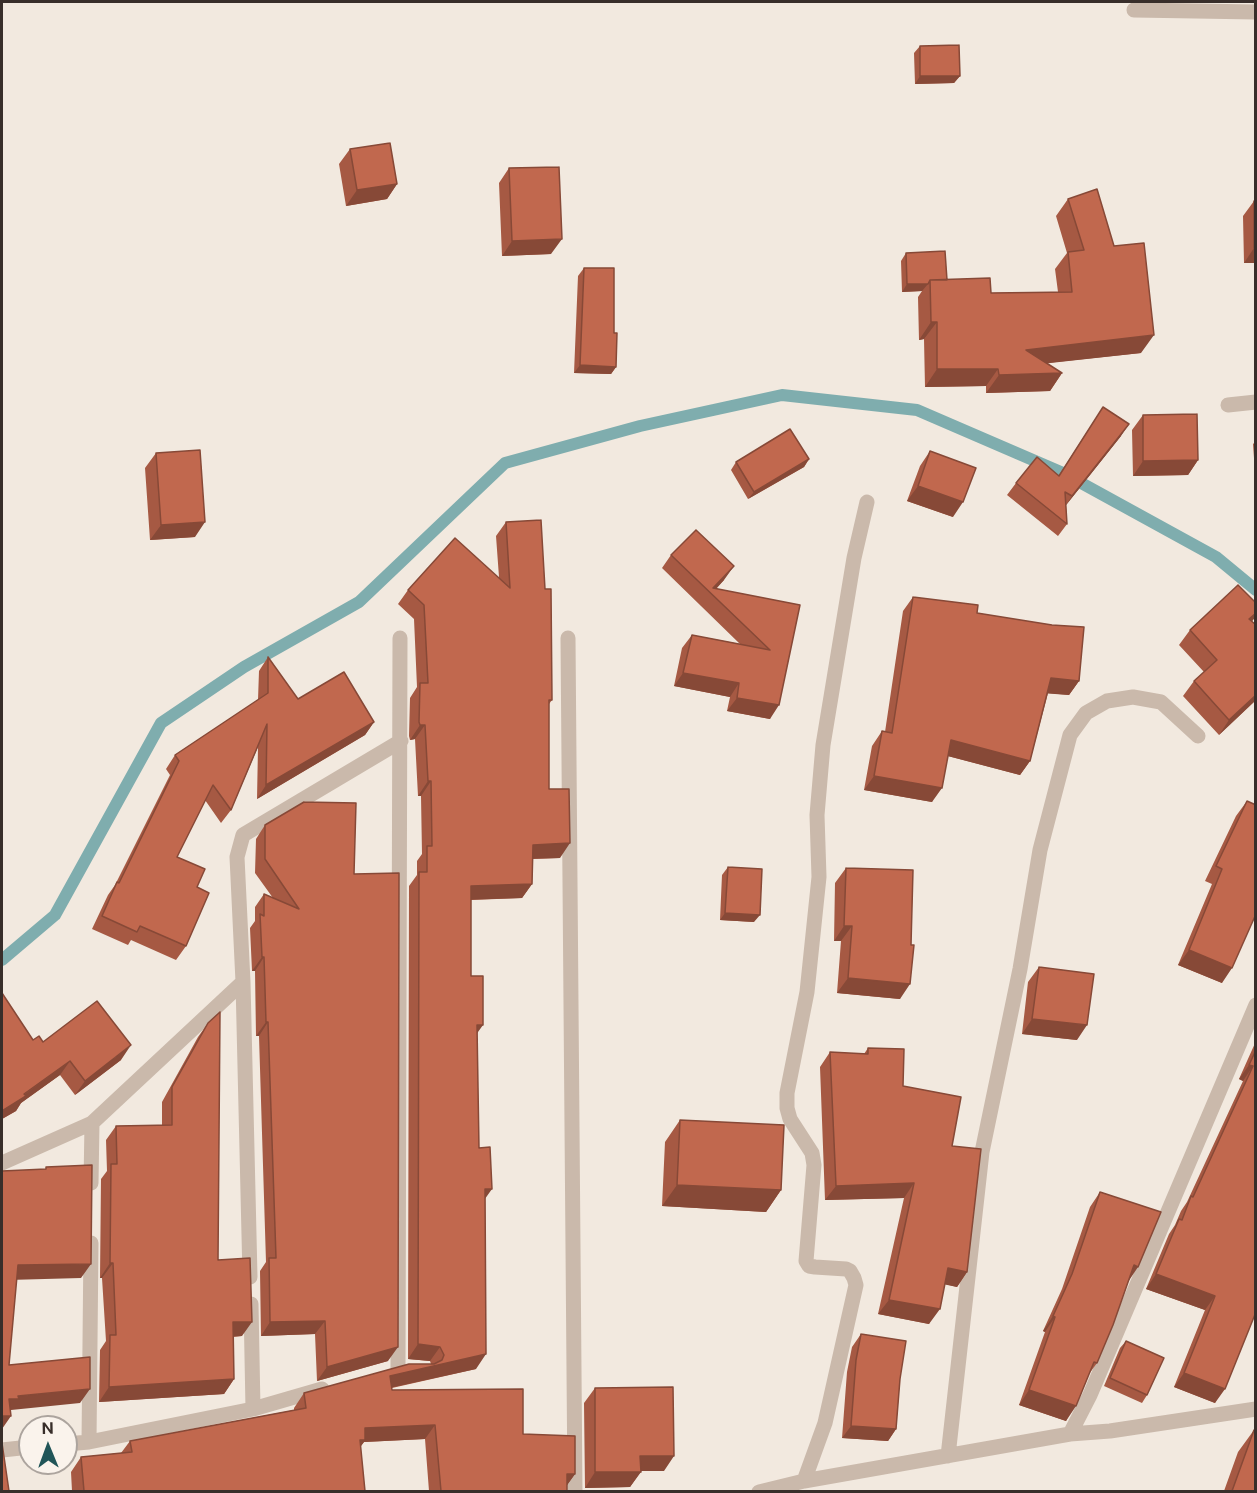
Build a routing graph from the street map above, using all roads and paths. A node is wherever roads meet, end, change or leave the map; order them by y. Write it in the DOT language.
graph roads {
  1 [pos="1134,10"];
  2 [pos="1256,12"];
  3 [pos="1256,402"];
  4 [pos="1228,405"];
  5 [pos="867,502"];
  6 [pos="400,638"];
  7 [pos="568,638"];
  8 [pos="1198,736"];
  9 [pos="401,741"];
  10 [pos="243,982"];
  11 [pos="1256,1005"];
  12 [pos="92,1123"];
  13 [pos="2,1163"];
  14 [pos="91,1194"];
  15 [pos="91,1230"];
  16 [pos="415,1368"];
  17 [pos="331,1387"];
  18 [pos="253,1408"];
  19 [pos="1256,1409"];
  20 [pos="1070,1434"];
  21 [pos="89,1442"];
  22 [pos="78,1443"];
  23 [pos="18,1448"];
  24 [pos="2,1450"];
  25 [pos="948,1456"];
  26 [pos="804,1481"];
  27 [pos="575,1491"];
  28 [pos="759,1491"];
  1 -- 2 [label="street"];
  3 -- 4 [label="street"];
  5 -- 26 [label="street"];
  6 -- 9 [label="street"];
  7 -- 27 [label="street"];
  8 -- 25 [label="street"];
  9 -- 10 [label="street"];
  9 -- 16 [label="street"];
  10 -- 12 [label="street"];
  10 -- 18 [label="street"];
  11 -- 20 [label="street"];
  12 -- 13 [label="street"];
  12 -- 14 [label="street"];
  15 -- 21 [label="street"];
  17 -- 18 [label="street"];
  18 -- 21 [label="street"];
  19 -- 20 [label="street"];
  20 -- 25 [label="street"];
  21 -- 22 [label="street"];
  23 -- 24 [label="street"];
  25 -- 26 [label="street"];
  26 -- 28 [label="street"];
}
